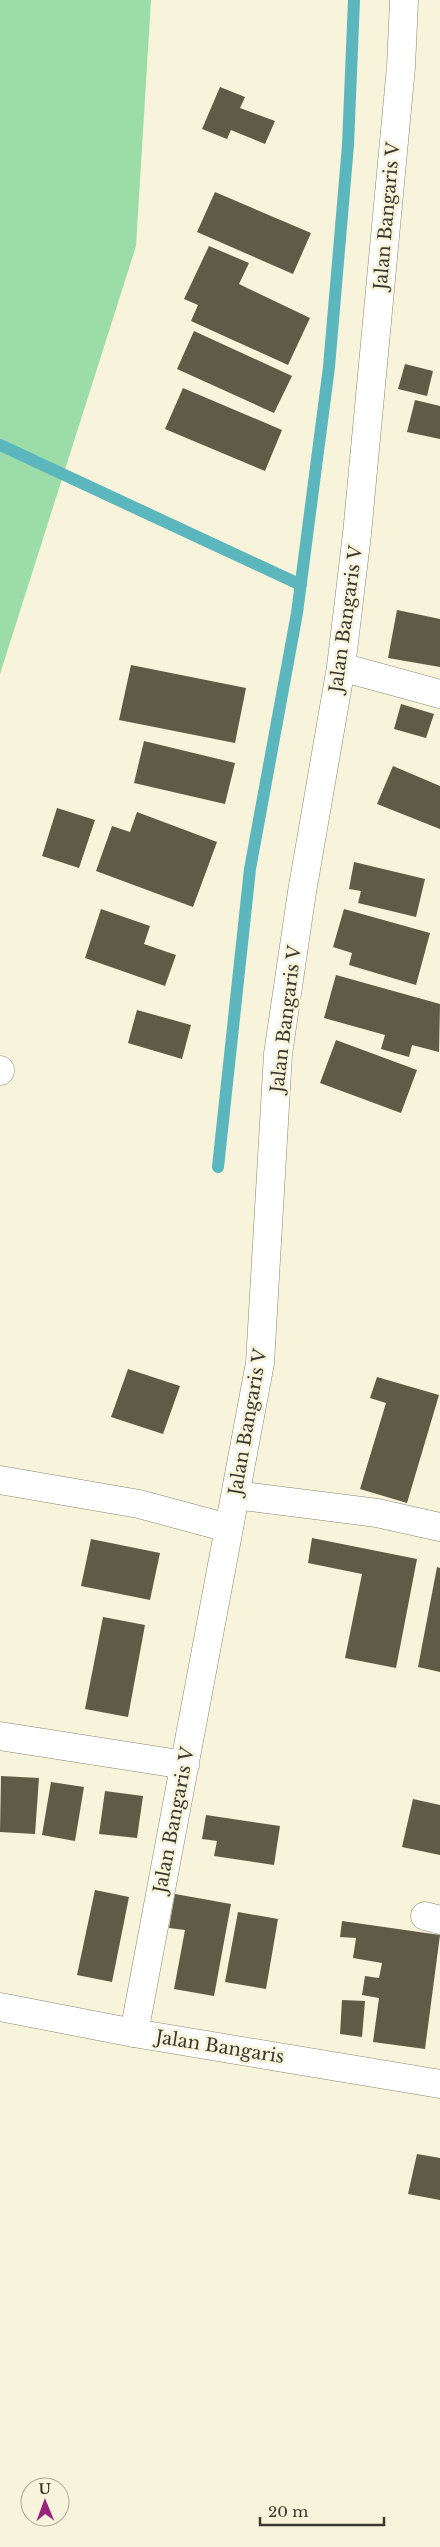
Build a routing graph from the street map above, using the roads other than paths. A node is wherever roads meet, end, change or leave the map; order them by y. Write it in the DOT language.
graph roads {
  1 [pos="404,0"];
  2 [pos="340,667"];
  3 [pos="440,694"];
  4 [pos="0,1480"];
  5 [pos="236,1495"];
  6 [pos="440,1527"];
  7 [pos="228,1528"];
  8 [pos="0,1736"];
  9 [pos="185,1765"];
  10 [pos="0,2007"];
  11 [pos="134,2033"];
  12 [pos="440,2084"];
  1 -- 2 [label="street, Jalan Bangaris V"];
  2 -- 3 [label="street"];
  2 -- 5 [label="street, Jalan Bangaris V"];
  4 -- 7 [label="street"];
  5 -- 6 [label="street"];
  5 -- 7 [label="street, Jalan Bangaris V"];
  7 -- 9 [label="street, Jalan Bangaris V"];
  8 -- 9 [label="street"];
  9 -- 11 [label="street, Jalan Bangaris V"];
  10 -- 11 [label="street, Jalan Bangaris"];
  11 -- 12 [label="street, Jalan Bangaris"];
}
